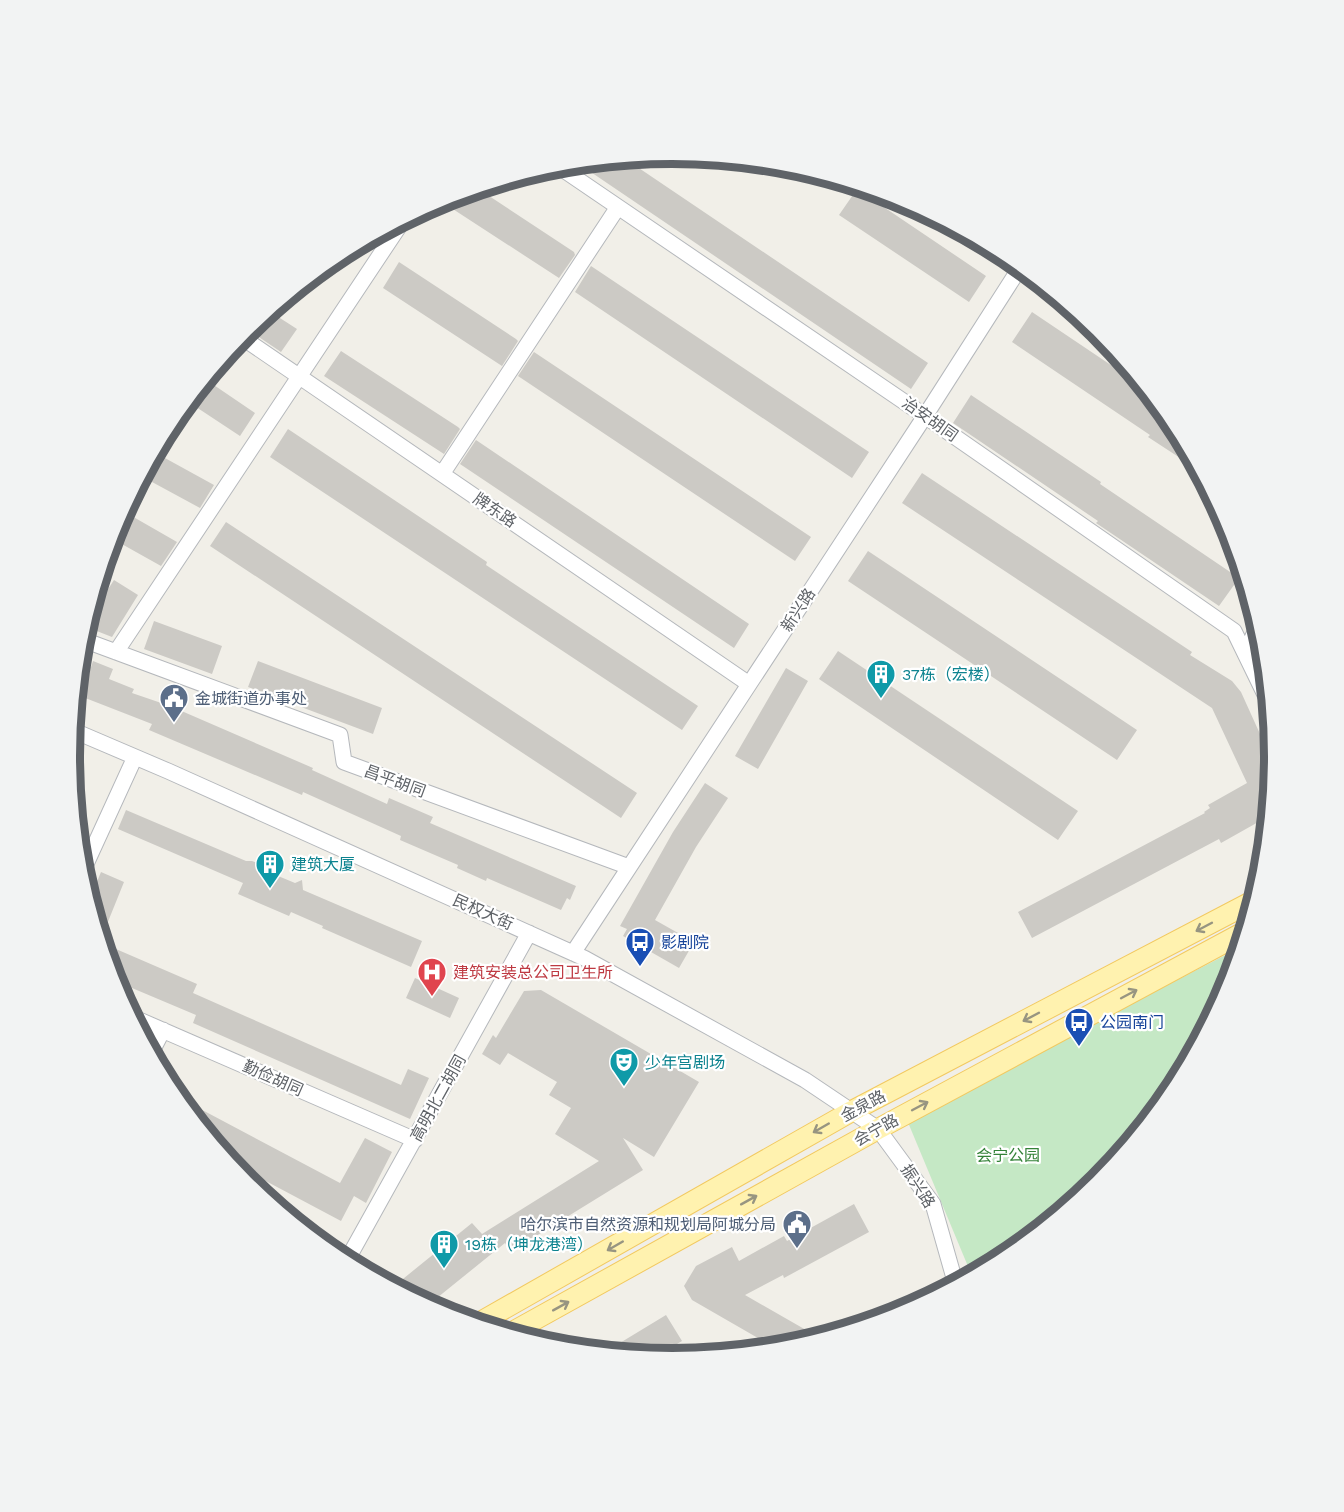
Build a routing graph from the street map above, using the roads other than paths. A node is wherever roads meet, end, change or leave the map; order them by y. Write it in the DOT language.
graph roads {
  1 [pos="567,173"];
  2 [pos="618,207"];
  3 [pos="395,233"];
  4 [pos="1016,274"];
  5 [pos="249,342"];
  6 [pos="300,377"];
  7 [pos="925,416"];
  8 [pos="442,474"];
  9 [pos="1252,638"];
  10 [pos="91,643"];
  11 [pos="116,652"];
  12 [pos="1245,653"];
  13 [pos="1259,683"];
  14 [pos="749,684"];
  15 [pos="81,734"];
  16 [pos="135,757"];
  17 [pos="89,858"];
  18 [pos="629,867"];
  19 [pos="1245,906"];
  20 [pos="530,933"];
  21 [pos="1236,936"];
  22 [pos="573,953"];
  23 [pos="143,1021"];
  24 [pos="163,1030"];
  25 [pos="155,1045"];
  26 [pos="852,1111"];
  27 [pos="878,1128"];
  28 [pos="415,1140"];
  29 [pos="351,1254"];
  30 [pos="954,1277"];
  31 [pos="487,1318"];
  32 [pos="520,1328"];
  1 -- 2 [label="street, 治安胡同"];
  2 -- 7 [label="street, 治安胡同"];
  2 -- 8 [label="street"];
  3 -- 6 [label="street"];
  4 -- 7 [label="street, 新兴路"];
  5 -- 6 [label="street, 牌东路"];
  6 -- 8 [label="street, 牌东路"];
  6 -- 11 [label="street"];
  7 -- 12 [label="street, 治安胡同"];
  7 -- 14 [label="street, 新兴路"];
  8 -- 14 [label="street, 牌东路"];
  9 -- 12 [label="street"];
  10 -- 11 [label="street, 昌平胡同"];
  11 -- 18 [label="street, 昌平胡同"];
  12 -- 13 [label="street, 治安胡同"];
  14 -- 18 [label="street, 新兴路"];
  15 -- 16 [label="street, 民权大街"];
  16 -- 17 [label="street"];
  16 -- 20 [label="street, 民权大街"];
  18 -- 22 [label="street, 新兴路"];
  19 -- 26 [label="main road, 金泉路, one-way"];
  20 -- 22 [label="street, 民权大街"];
  20 -- 28 [label="street, 高明北二胡同"];
  27 -- 21 [label="main road, 会宁路, one-way"];
  22 -- 26 [label="street, 民权大街"];
  23 -- 24 [label="street, 勤俭胡同"];
  24 -- 25 [label="street"];
  24 -- 28 [label="street, 勤俭胡同"];
  26 -- 27 [label="street, 民权大街"];
  26 -- 31 [label="main road, 金泉路, one-way"];
  27 -- 30 [label="street, 振兴路"];
  32 -- 27 [label="main road, 会宁路, one-way"];
  28 -- 29 [label="street, 高明北二胡同"];
}
